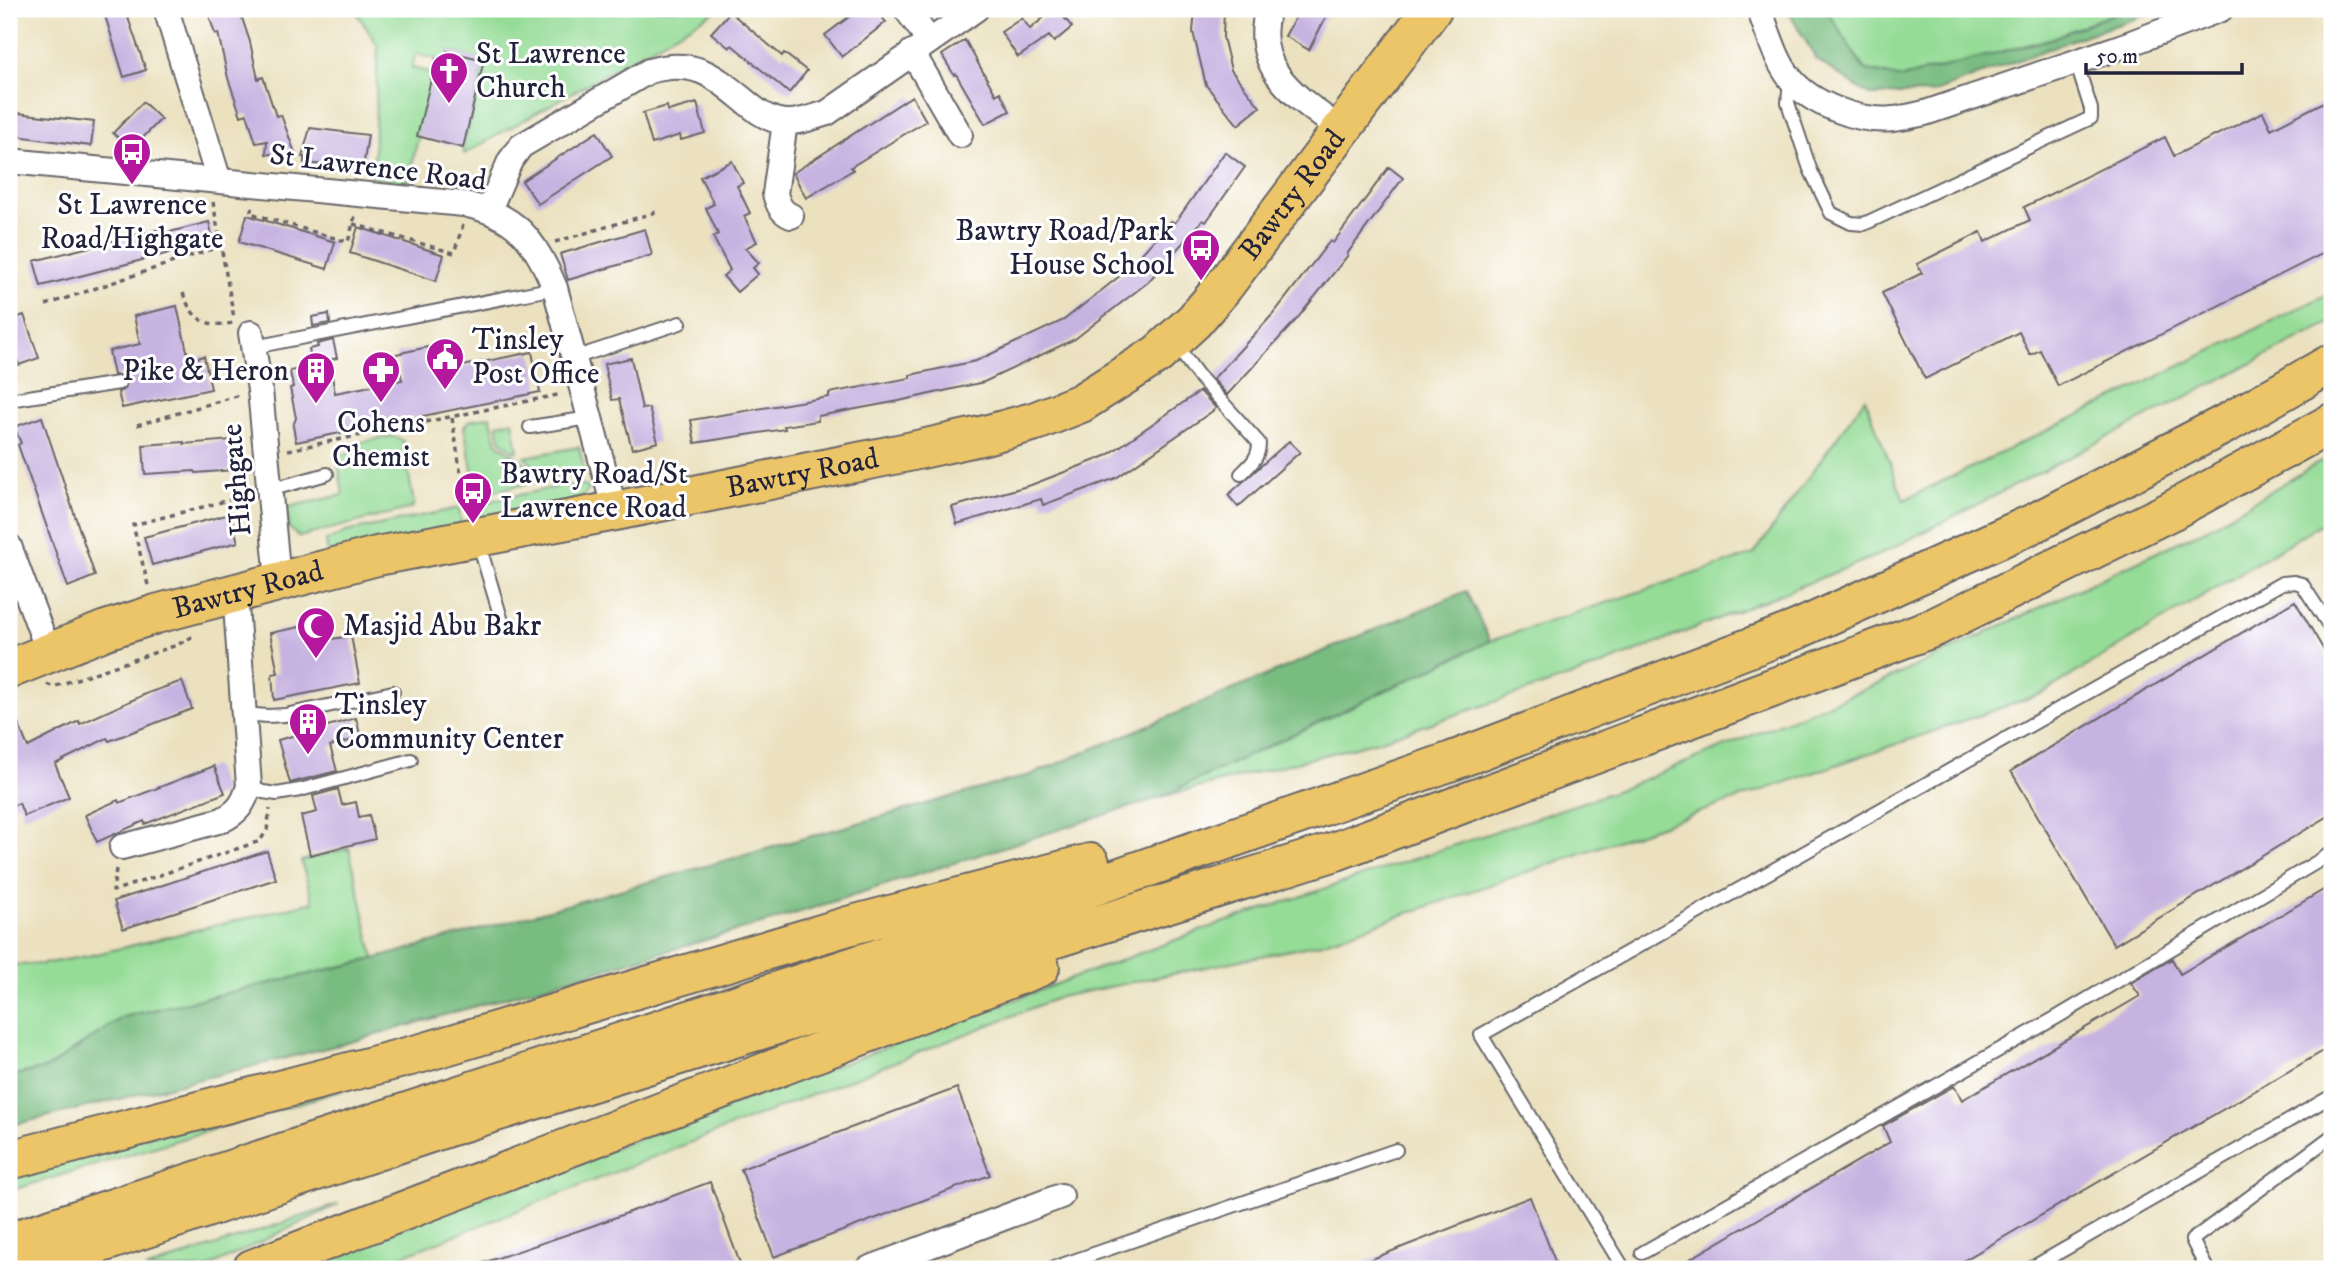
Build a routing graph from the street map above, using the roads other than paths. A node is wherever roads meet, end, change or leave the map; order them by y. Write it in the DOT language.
graph roads {
  1 [pos="166,9"];
  2 [pos="906,9"];
  3 [pos="976,9"];
  4 [pos="1268,9"];
  5 [pos="1432,9"];
  6 [pos="1759,9"];
  7 [pos="2221,9"];
  8 [pos="2329,9"];
  9 [pos="2332,18"];
  10 [pos="920,46"];
  11 [pos="2076,62"];
  12 [pos="1790,78"];
  13 [pos="785,122"];
  14 [pos="1341,130"];
  15 [pos="960,135"];
  16 [pos="9,161"];
  17 [pos="214,180"];
  18 [pos="479,208"];
  19 [pos="791,216"];
  20 [pos="555,288"];
  21 [pos="680,323"];
  22 [pos="247,334"];
  23 [pos="1172,341"];
  24 [pos="574,358"];
  25 [pos="2332,363"];
  26 [pos="118,383"];
  27 [pos="9,400"];
  28 [pos="590,418"];
  29 [pos="2332,424"];
  30 [pos="530,427"];
  31 [pos="327,474"];
  32 [pos="1241,474"];
  33 [pos="269,491"];
  34 [pos="615,512"];
  35 [pos="477,537"];
  36 [pos="9,546"];
  37 [pos="278,580"];
  38 [pos="236,604"];
  39 [pos="504,628"];
  40 [pos="2332,630"];
  41 [pos="26,662"];
  42 [pos="393,692"];
  43 [pos="244,714"];
  44 [pos="411,760"];
  45 [pos="259,790"];
  46 [pos="1366,790"];
  47 [pos="122,846"];
  48 [pos="2332,853"];
  49 [pos="1294,863"];
  50 [pos="2332,1096"];
  51 [pos="2332,1136"];
  52 [pos="1396,1150"];
  53 [pos="9,1160"];
  54 [pos="1061,1196"];
  55 [pos="9,1242"];
  56 [pos="1642,1253"];
  57 [pos="24,1269"];
  58 [pos="253,1269"];
  59 [pos="868,1269"];
  60 [pos="1050,1269"];
  61 [pos="1624,1269"];
  62 [pos="2030,1269"];
  63 [pos="2207,1269"];
  1 -- 17 [label="street"];
  2 -- 10 [label="street"];
  3 -- 10 [label="street"];
  4 -- 14 [label="street"];
  5 -- 14 [label="main road, Bawtry Road"];
  6 -- 12 [label="street"];
  7 -- 11 [label="street"];
  8 -- 9 [label="lane"];
  10 -- 13 [label="street"];
  10 -- 15 [label="street"];
  11 -- 12 [label="street"];
  11 -- 12 [label="lane"];
  13 -- 18 [label="street"];
  13 -- 19 [label="street"];
  14 -- 23 [label="main road, Bawtry Road"];
  16 -- 17 [label="street, St Lawrence Road"];
  17 -- 18 [label="street, St Lawrence Road"];
  18 -- 20 [label="street, St Lawrence Road"];
  20 -- 22 [label="lane"];
  20 -- 24 [label="street, St Lawrence Road"];
  21 -- 24 [label="lane"];
  22 -- 33 [label="street, Highgate"];
  23 -- 32 [label="lane"];
  23 -- 34 [label="main road, Bawtry Road"];
  24 -- 28 [label="street, St Lawrence Road"];
  25 -- 46 [label="main road"];
  26 -- 27 [label="lane"];
  28 -- 30 [label="lane"];
  28 -- 34 [label="street, St Lawrence Road"];
  29 -- 49 [label="main road"];
  31 -- 33 [label="lane"];
  33 -- 37 [label="street, Highgate"];
  34 -- 35 [label="main road, Bawtry Road"];
  35 -- 37 [label="main road, Bawtry Road"];
  35 -- 39 [label="lane"];
  36 -- 41 [label="street"];
  37 -- 38 [label="main road, Bawtry Road"];
  38 -- 41 [label="main road, Bawtry Road"];
  38 -- 43 [label="street"];
  40 -- 61 [label="lane"];
  42 -- 43 [label="lane"];
  43 -- 45 [label="street"];
  44 -- 45 [label="lane"];
  45 -- 47 [label="street"];
  46 -- 53 [label="main road"];
  46 -- 55 [label="main road"];
  48 -- 56 [label="lane"];
  49 -- 57 [label="main road"];
  49 -- 58 [label="main road"];
  50 -- 62 [label="lane"];
  51 -- 63 [label="lane"];
  52 -- 60 [label="lane"];
  54 -- 59 [label="street"];
}
